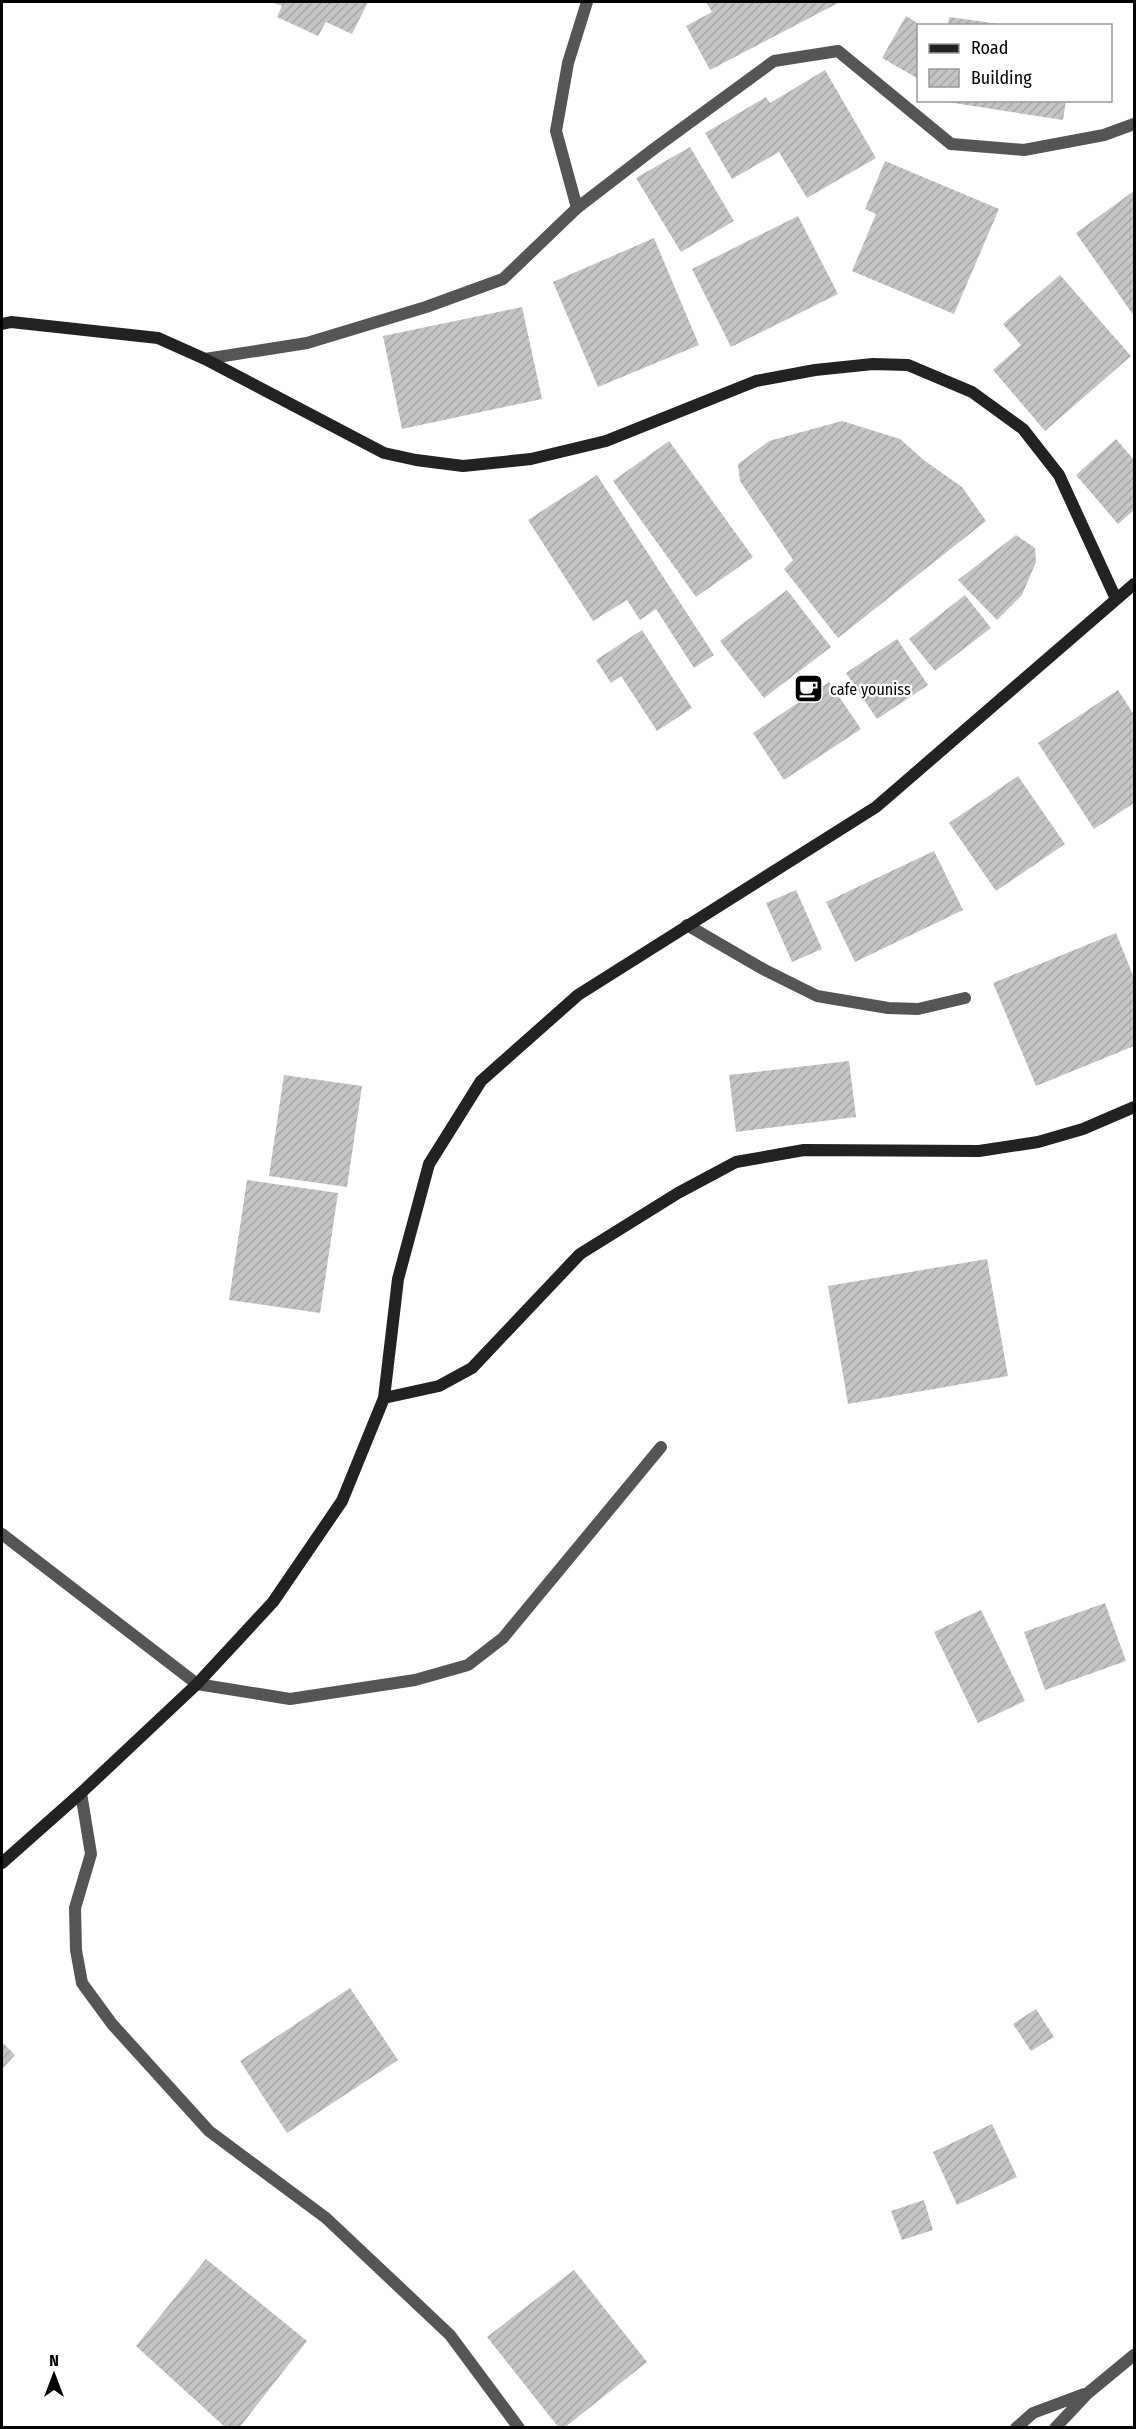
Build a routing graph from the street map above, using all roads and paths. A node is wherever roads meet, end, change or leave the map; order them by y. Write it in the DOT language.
graph roads {
  1 [pos="587,2"];
  2 [pos="1134,124"];
  3 [pos="577,208"];
  4 [pos="2,324"];
  5 [pos="205,359"];
  6 [pos="1134,584"];
  7 [pos="1116,599"];
  8 [pos="687,925"];
  9 [pos="965,998"];
  10 [pos="1134,1107"];
  11 [pos="384,1398"];
  12 [pos="662,1447"];
  13 [pos="2,1534"];
  14 [pos="197,1684"];
  15 [pos="81,1793"];
  16 [pos="2,1863"];
  17 [pos="1134,2355"];
  18 [pos="1088,2393"];
  19 [pos="519,2427"];
  20 [pos="1016,2427"];
  21 [pos="1054,2427"];
  1 -- 3 [label="street"];
  2 -- 3 [label="street"];
  3 -- 5 [label="street"];
  4 -- 5 [label="main road"];
  5 -- 7 [label="main road"];
  6 -- 7 [label="main road"];
  7 -- 8 [label="main road"];
  8 -- 9 [label="street"];
  8 -- 11 [label="main road"];
  10 -- 11 [label="main road"];
  11 -- 14 [label="main road"];
  12 -- 14 [label="street"];
  13 -- 14 [label="street"];
  14 -- 15 [label="main road"];
  15 -- 16 [label="main road"];
  15 -- 19 [label="street"];
  17 -- 18 [label="street"];
  18 -- 20 [label="street"];
  18 -- 21 [label="street"];
}
